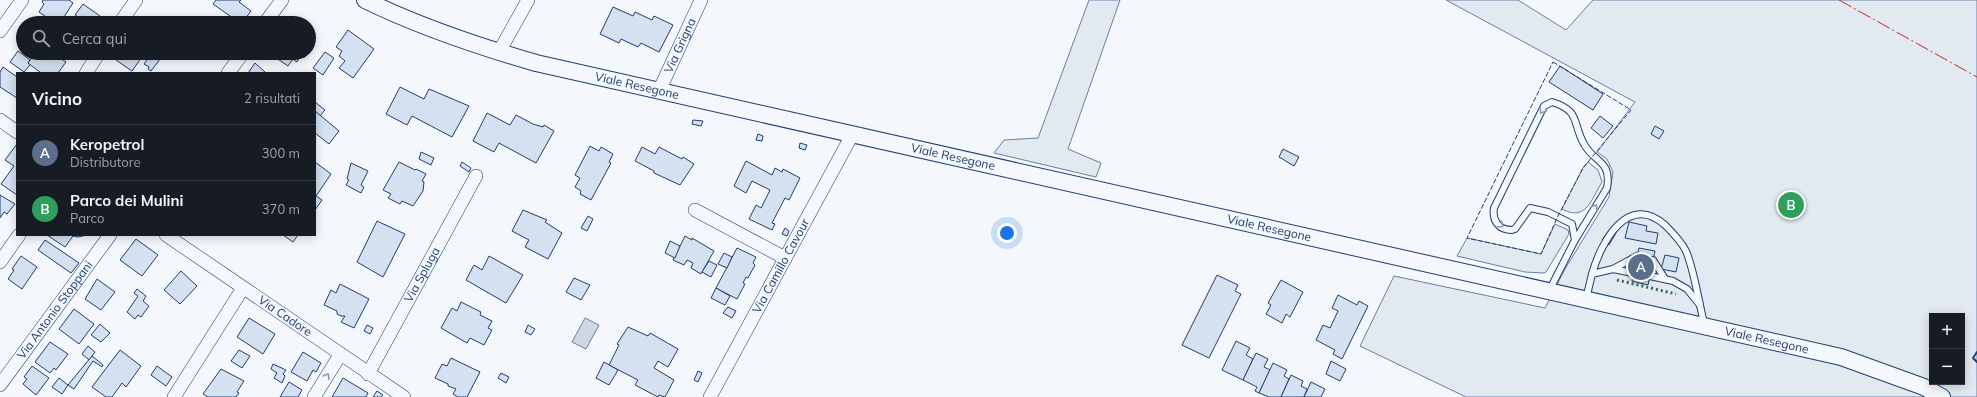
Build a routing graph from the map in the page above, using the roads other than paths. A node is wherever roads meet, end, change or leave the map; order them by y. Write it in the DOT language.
graph roads {
  1 [pos="22,0"];
  2 [pos="136,0"];
  3 [pos="282,0"];
  4 [pos="365,0"];
  5 [pos="528,0"];
  6 [pos="701,0"];
  7 [pos="125,16"];
  8 [pos="270,16"];
  9 [pos="0,31"];
  10 [pos="499,52"];
  11 [pos="94,60"];
  12 [pos="238,60"];
  13 [pos="87,72"];
  14 [pos="229,72"];
  15 [pos="659,91"];
  16 [pos="0,120"];
  17 [pos="16,131"];
  18 [pos="852,135"];
  19 [pos="476,176"];
  20 [pos="695,210"];
  21 [pos="17,236"];
  22 [pos="109,236"];
  23 [pos="167,236"];
  24 [pos="1575,240"];
  25 [pos="1637,256"];
  26 [pos="786,258"];
  27 [pos="1653,260"];
  28 [pos="0,262"];
  29 [pos="1613,268"];
  30 [pos="1633,272"];
  31 [pos="1592,274"];
  32 [pos="1650,276"];
  33 [pos="1665,279"];
  34 [pos="243,288"];
  35 [pos="1548,291"];
  36 [pos="1586,300"];
  37 [pos="1700,304"];
  38 [pos="1704,327"];
  39 [pos="340,355"];
  40 [pos="368,374"];
  41 [pos="0,385"];
  42 [pos="174,397"];
  43 [pos="314,397"];
  44 [pos="404,397"];
  45 [pos="710,397"];
  46 [pos="1942,397"];
  1 -- 9 [label="street"];
  2 -- 7 [label="street"];
  3 -- 8 [label="street"];
  4 -- 10 [label="street, Viale Resegone"];
  5 -- 10 [label="street"];
  6 -- 15 [label="street, Via Grigna"];
  10 -- 15 [label="street, Viale Resegone"];
  11 -- 13 [label="street"];
  12 -- 14 [label="street"];
  15 -- 18 [label="street, Viale Resegone"];
  16 -- 17 [label="street"];
  18 -- 26 [label="street, Via Camillo Cavour"];
  18 -- 35 [label="street, Viale Resegone"];
  19 -- 40 [label="street, Via Spluga"];
  20 -- 26 [label="street"];
  21 -- 28 [label="street"];
  22 -- 41 [label="street, Via Antonio Stoppani"];
  23 -- 34 [label="street, Via Cadore"];
  24 -- 24 [label="lane, one-way"];
  24 -- 35 [label="lane"];
  25 -- 29 [label="lane"];
  26 -- 45 [label="street, Via Camillo Cavour"];
  27 -- 33 [label="lane"];
  29 -- 30 [label="lane"];
  29 -- 31 [label="lane"];
  31 -- 36 [label="lane"];
  31 -- 37 [label="lane"];
  32 -- 33 [label="lane"];
  33 -- 37 [label="lane"];
  34 -- 39 [label="street, Via Cadore"];
  34 -- 42 [label="street"];
  35 -- 36 [label="street, Viale Resegone"];
  36 -- 38 [label="street, Viale Resegone"];
  37 -- 38 [label="lane"];
  38 -- 46 [label="street, Viale Resegone"];
  39 -- 40 [label="street, Via Cadore"];
  43 -- 39 [label="street, one-way"];
  40 -- 44 [label="street, Via Cadore"];
}
